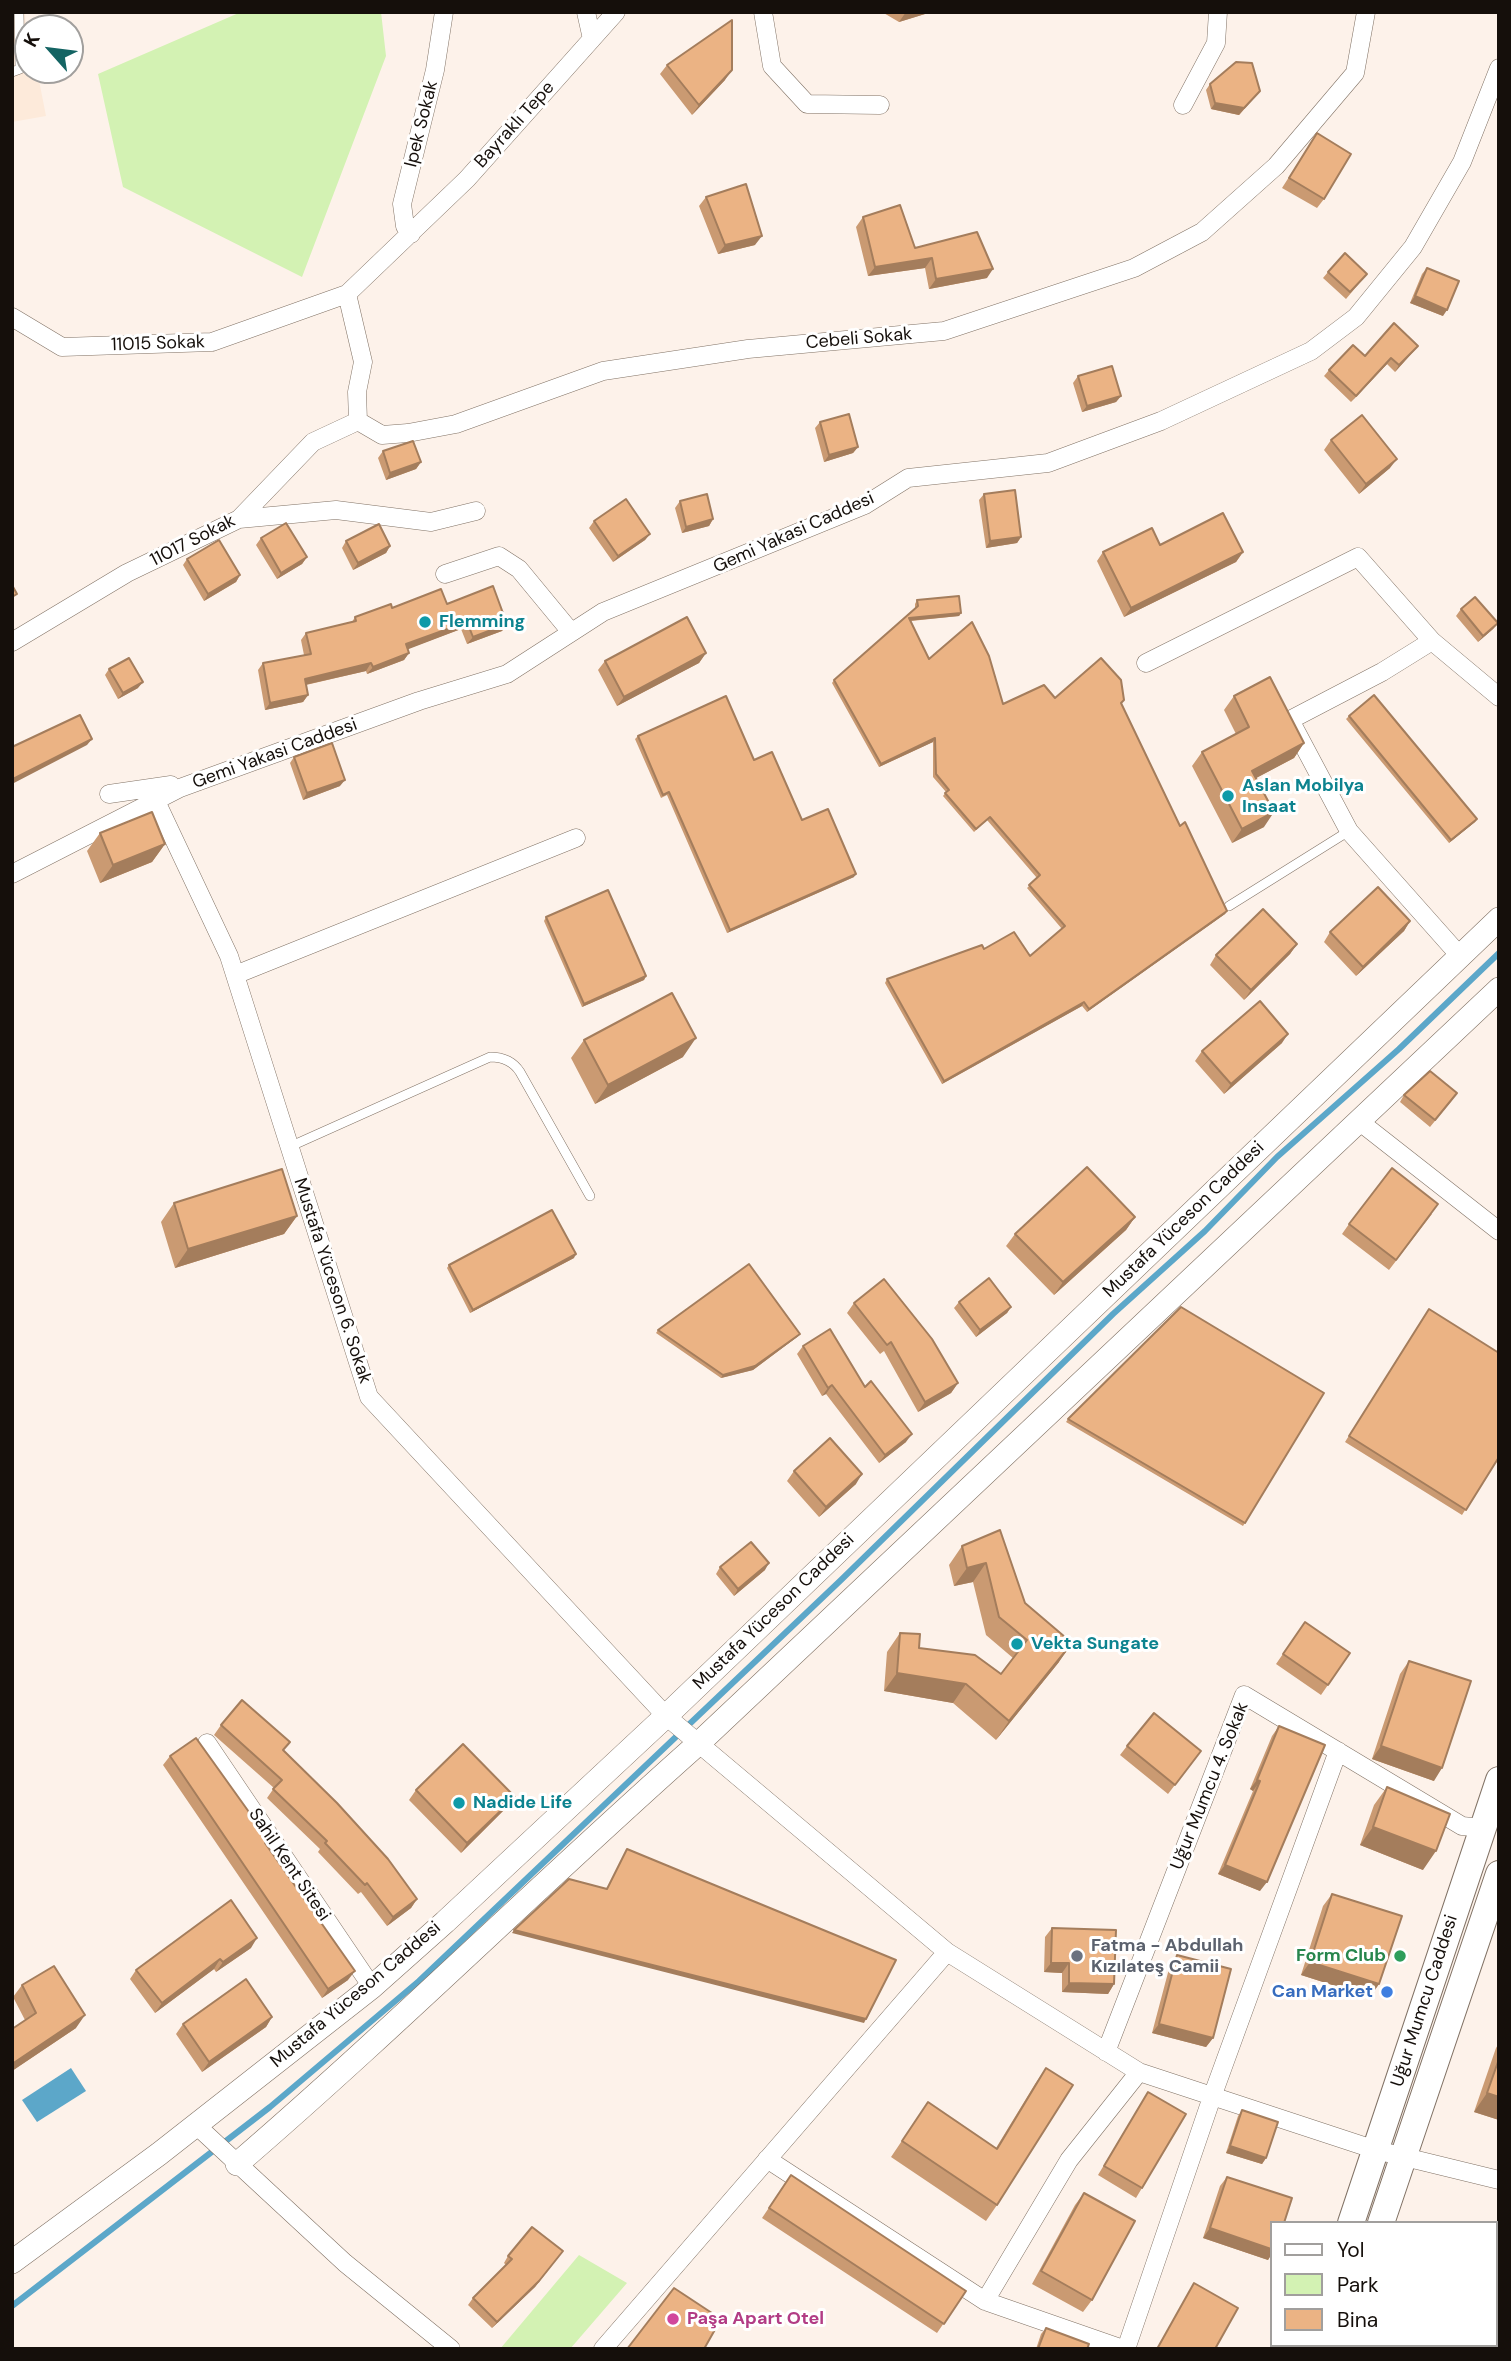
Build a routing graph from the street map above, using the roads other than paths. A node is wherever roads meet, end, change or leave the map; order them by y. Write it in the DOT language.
graph roads {
  1 [pos="19,12"];
  2 [pos="444,12"];
  3 [pos="586,12"];
  4 [pos="615,12"];
  5 [pos="763,12"];
  6 [pos="1218,12"];
  7 [pos="1366,12"];
  8 [pos="592,39"];
  9 [pos="1499,68"];
  10 [pos="12,72"];
  11 [pos="880,105"];
  12 [pos="1183,105"];
  13 [pos="411,234"];
  14 [pos="347,295"];
  15 [pos="12,317"];
  16 [pos="358,421"];
  17 [pos="476,511"];
  18 [pos="239,519"];
  19 [pos="445,574"];
  20 [pos="571,632"];
  21 [pos="1432,641"];
  22 [pos="12,642"];
  23 [pos="1146,663"];
  24 [pos="1499,697"];
  25 [pos="180,788"];
  26 [pos="109,794"];
  27 [pos="155,799"];
  28 [pos="1349,831"];
  29 [pos="576,838"];
  30 [pos="12,874"];
  31 [pos="1229,906"];
  32 [pos="1499,919"];
  33 [pos="1460,956"];
  34 [pos="235,975"];
  35 [pos="1499,989"];
  36 [pos="1360,1122"];
  37 [pos="289,1147"];
  38 [pos="590,1196"];
  39 [pos="1499,1231"];
  40 [pos="669,1719"];
  41 [pos="693,1738"];
  42 [pos="207,1743"];
  43 [pos="1338,1751"];
  44 [pos="1499,1780"];
  45 [pos="1483,1828"];
  46 [pos="1499,1874"];
  47 [pos="947,1952"];
  48 [pos="372,1987"];
  49 [pos="1106,2052"];
  50 [pos="1139,2073"];
  51 [pos="1212,2096"];
  52 [pos="196,2125"];
  53 [pos="1376,2150"];
  54 [pos="1404,2157"];
  55 [pos="231,2158"];
  56 [pos="767,2159"];
  57 [pos="1499,2180"];
  58 [pos="1351,2221"];
  59 [pos="1382,2221"];
  60 [pos="12,2262"];
  61 [pos="985,2301"];
  62 [pos="451,2349"];
  63 [pos="603,2349"];
  64 [pos="1125,2349"];
  1 -- 10 [label="lane"];
  2 -- 13 [label="street, Ipek Sokak"];
  3 -- 8 [label="street"];
  4 -- 8 [label="street, Bayraklı Tepe"];
  5 -- 11 [label="street"];
  6 -- 12 [label="street"];
  7 -- 16 [label="street, Cebeli Sokak"];
  8 -- 13 [label="street, Bayraklı Tepe"];
  9 -- 20 [label="street, Gemi Yakasi Caddesi"];
  13 -- 14 [label="street, Bayraklı Tepe"];
  14 -- 15 [label="street, 11015 Sokak"];
  14 -- 16 [label="street"];
  16 -- 18 [label="street, 11017 Sokak"];
  17 -- 18 [label="street"];
  18 -- 22 [label="street, 11017 Sokak"];
  19 -- 20 [label="street"];
  20 -- 25 [label="street, Gemi Yakasi Caddesi"];
  21 -- 23 [label="street"];
  21 -- 24 [label="street"];
  21 -- 28 [label="street"];
  25 -- 26 [label="street"];
  25 -- 27 [label="street, Gemi Yakasi Caddesi"];
  27 -- 30 [label="street, Gemi Yakasi Caddesi"];
  27 -- 34 [label="street, Mustafa Yüceson 6. Sokak"];
  28 -- 31 [label="lane"];
  28 -- 33 [label="street"];
  29 -- 34 [label="street"];
  32 -- 33 [label="street, Mustafa Yüceson Caddesi"];
  33 -- 40 [label="street, Mustafa Yüceson Caddesi"];
  34 -- 37 [label="street, Mustafa Yüceson 6. Sokak"];
  35 -- 36 [label="street"];
  36 -- 39 [label="street"];
  36 -- 41 [label="street"];
  37 -- 38 [label="lane"];
  37 -- 40 [label="street, Mustafa Yüceson 6. Sokak"];
  40 -- 41 [label="street, Mustafa Yüceson 6. Sokak"];
  40 -- 48 [label="street, Mustafa Yüceson Caddesi"];
  41 -- 47 [label="street, Mustafa Yüceson 6. Sokak"];
  41 -- 55 [label="street"];
  42 -- 48 [label="street, Sahil Kent Sitesi"];
  43 -- 45 [label="street, Uğur Mumcu 4. Sokak"];
  43 -- 49 [label="street, Uğur Mumcu 4. Sokak"];
  43 -- 51 [label="street"];
  44 -- 45 [label="main road, Uğur Mumcu Caddesi"];
  45 -- 53 [label="main road, Uğur Mumcu Caddesi"];
  46 -- 54 [label="main road, Uğur Mumcu Caddesi"];
  47 -- 49 [label="street, Mustafa Yüceson 6. Sokak"];
  47 -- 56 [label="street"];
  48 -- 52 [label="street, Mustafa Yüceson Caddesi"];
  49 -- 50 [label="street, Mustafa Yüceson 6. Sokak"];
  50 -- 51 [label="street, Mustafa Yüceson 6. Sokak"];
  50 -- 61 [label="street"];
  51 -- 53 [label="street, Mustafa Yüceson 6. Sokak"];
  51 -- 64 [label="street"];
  52 -- 55 [label="street"];
  52 -- 60 [label="street, Mustafa Yüceson Caddesi"];
  53 -- 54 [label="street, Mustafa Yüceson 6. Sokak"];
  53 -- 58 [label="main road, Uğur Mumcu Caddesi"];
  54 -- 57 [label="street, Mustafa Yüceson 6. Sokak"];
  54 -- 59 [label="main road, Uğur Mumcu Caddesi"];
  55 -- 62 [label="street"];
  56 -- 61 [label="street"];
  56 -- 63 [label="street"];
  61 -- 64 [label="street"];
}
